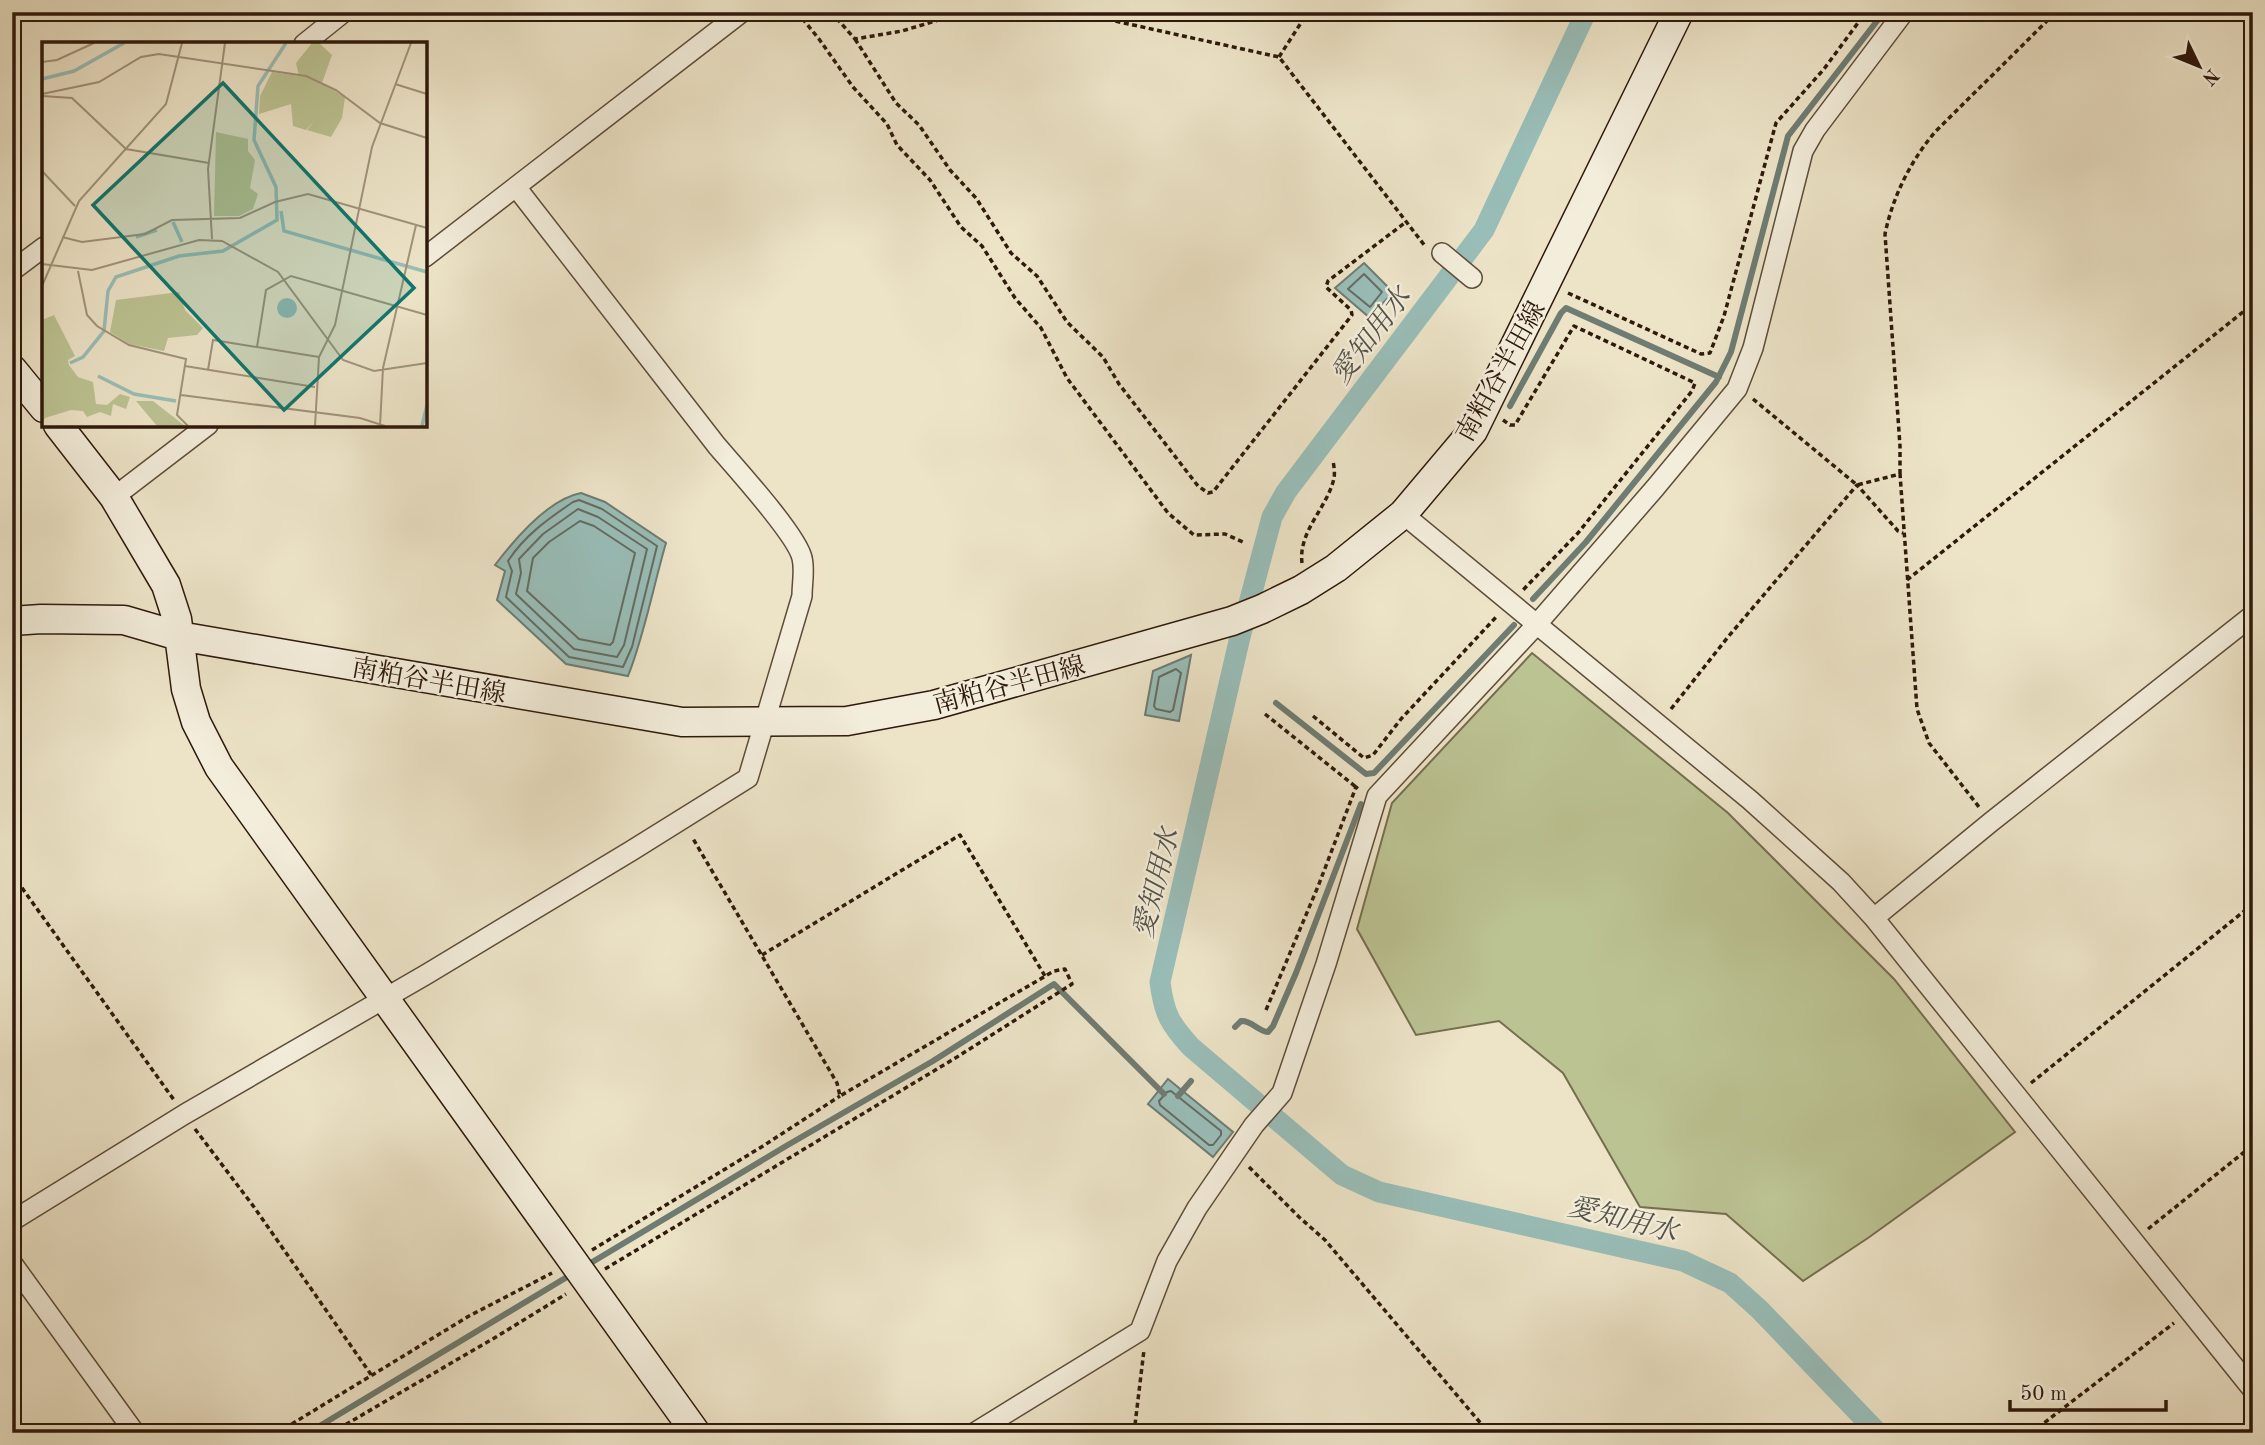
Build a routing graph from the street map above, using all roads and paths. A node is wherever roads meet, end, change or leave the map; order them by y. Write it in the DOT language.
graph roads {
  1 [pos="344,12"];
  2 [pos="742,12"];
  3 [pos="797,12"];
  4 [pos="831,12"];
  5 [pos="965,12"];
  6 [pos="1073,12"];
  7 [pos="1308,12"];
  8 [pos="1679,12"];
  9 [pos="1866,12"];
  10 [pos="1904,12"];
  11 [pos="2056,12"];
  12 [pos="855,39"];
  13 [pos="306,42"];
  14 [pos="1279,57"];
  15 [pos="516,187"];
  16 [pos="1406,222"];
  17 [pos="42,248"];
  18 [pos="1442,253"];
  19 [pos="427,255"];
  20 [pos="12,271"];
  21 [pos="1472,278"];
  22 [pos="1548,281"];
  23 [pos="2253,304"];
  24 [pos="12,369"];
  25 [pos="1738,387"];
  26 [pos="42,406"];
  27 [pos="1484,408"];
  28 [pos="60,427"];
  29 [pos="205,427"];
  30 [pos="1334,461"];
  31 [pos="1900,474"];
  32 [pos="1857,485"];
  33 [pos="114,498"];
  34 [pos="1403,514"];
  35 [pos="1904,534"];
  36 [pos="1243,542"];
  37 [pos="1907,580"];
  38 [pos="1313,583"];
  39 [pos="1511,603"];
  40 [pos="2253,615"];
  41 [pos="12,621"];
  42 [pos="1537,624"];
  43 [pos="179,636"];
  44 [pos="1265,714"];
  45 [pos="1313,716"];
  46 [pos="765,721"];
  47 [pos="1658,725"];
  48 [pos="1356,788"];
  49 [pos="1375,801"];
  50 [pos="681,820"];
  51 [pos="1991,822"];
  52 [pos="2253,904"];
  53 [pos="1874,918"];
  54 [pos="762,955"];
  55 [pos="1045,976"];
  56 [pos="384,998"];
  57 [pos="1266,1010"];
  58 [pos="2016,1095"];
  59 [pos="2253,1145"];
  60 [pos="1233,1155"];
  61 [pos="12,1221"];
  62 [pos="2134,1241"];
  63 [pos="12,1263"];
  64 [pos="581,1274"];
  65 [pos="2189,1311"];
  66 [pos="1140,1331"];
  67 [pos="2253,1390"];
  68 [pos="2253,1419"];
  69 [pos="135,1433"];
  70 [pos="331,1433"];
  71 [pos="696,1433"];
  72 [pos="974,1433"];
  73 [pos="1134,1433"];
  74 [pos="1489,1433"];
  75 [pos="2031,1433"];
  76 [pos="2238,1433"];
  1 -- 13 [label="street"];
  2 -- 15 [label="street"];
  3 -- 36 [label="path"];
  4 -- 12 [label="path"];
  5 -- 12 [label="path"];
  6 -- 14 [label="path"];
  7 -- 14 [label="path"];
  8 -- 22 [label="main road, 南粕谷半田線"];
  9 -- 22 [label="path"];
  10 -- 25 [label="street"];
  11 -- 31 [label="path"];
  12 -- 16 [label="path"];
  14 -- 16 [label="path"];
  15 -- 19 [label="street"];
  15 -- 46 [label="street"];
  16 -- 18 [label="path"];
  17 -- 20 [label="street"];
  18 -- 21 [label="street"];
  22 -- 27 [label="main road, 南粕谷半田線"];
  23 -- 37 [label="path"];
  24 -- 26 [label="main road"];
  25 -- 32 [label="path"];
  25 -- 42 [label="street"];
  27 -- 34 [label="main road, 南粕谷半田線"];
  27 -- 39 [label="path"];
  28 -- 33 [label="main road"];
  29 -- 33 [label="street"];
  30 -- 38 [label="path"];
  31 -- 32 [label="path"];
  31 -- 35 [label="path"];
  32 -- 35 [label="path"];
  32 -- 47 [label="path"];
  33 -- 43 [label="main road"];
  34 -- 38 [label="main road, 南粕谷半田線"];
  34 -- 39 [label="street"];
  35 -- 37 [label="path"];
  37 -- 51 [label="path"];
  38 -- 46 [label="main road, 南粕谷半田線"];
  39 -- 42 [label="street"];
  39 -- 45 [label="path"];
  40 -- 51 [label="street"];
  41 -- 43 [label="main road, 南粕谷半田線"];
  42 -- 47 [label="street"];
  42 -- 49 [label="street"];
  43 -- 46 [label="main road, 南粕谷半田線"];
  43 -- 56 [label="main road"];
  44 -- 48 [label="path"];
  46 -- 50 [label="street"];
  47 -- 53 [label="street"];
  48 -- 49 [label="path"];
  48 -- 57 [label="path"];
  49 -- 60 [label="street"];
  50 -- 54 [label="path"];
  50 -- 56 [label="street"];
  51 -- 53 [label="street"];
  52 -- 58 [label="path"];
  53 -- 58 [label="street"];
  54 -- 55 [label="path"];
  54 -- 55 [label="path"];
  55 -- 64 [label="path"];
  56 -- 61 [label="street"];
  56 -- 64 [label="main road"];
  58 -- 62 [label="street"];
  59 -- 62 [label="path"];
  60 -- 66 [label="street"];
  60 -- 74 [label="path"];
  62 -- 65 [label="street"];
  63 -- 69 [label="street"];
  64 -- 70 [label="path"];
  64 -- 71 [label="main road"];
  65 -- 67 [label="street"];
  65 -- 75 [label="path"];
  66 -- 72 [label="street"];
  66 -- 73 [label="path"];
  68 -- 76 [label="path"];
}
